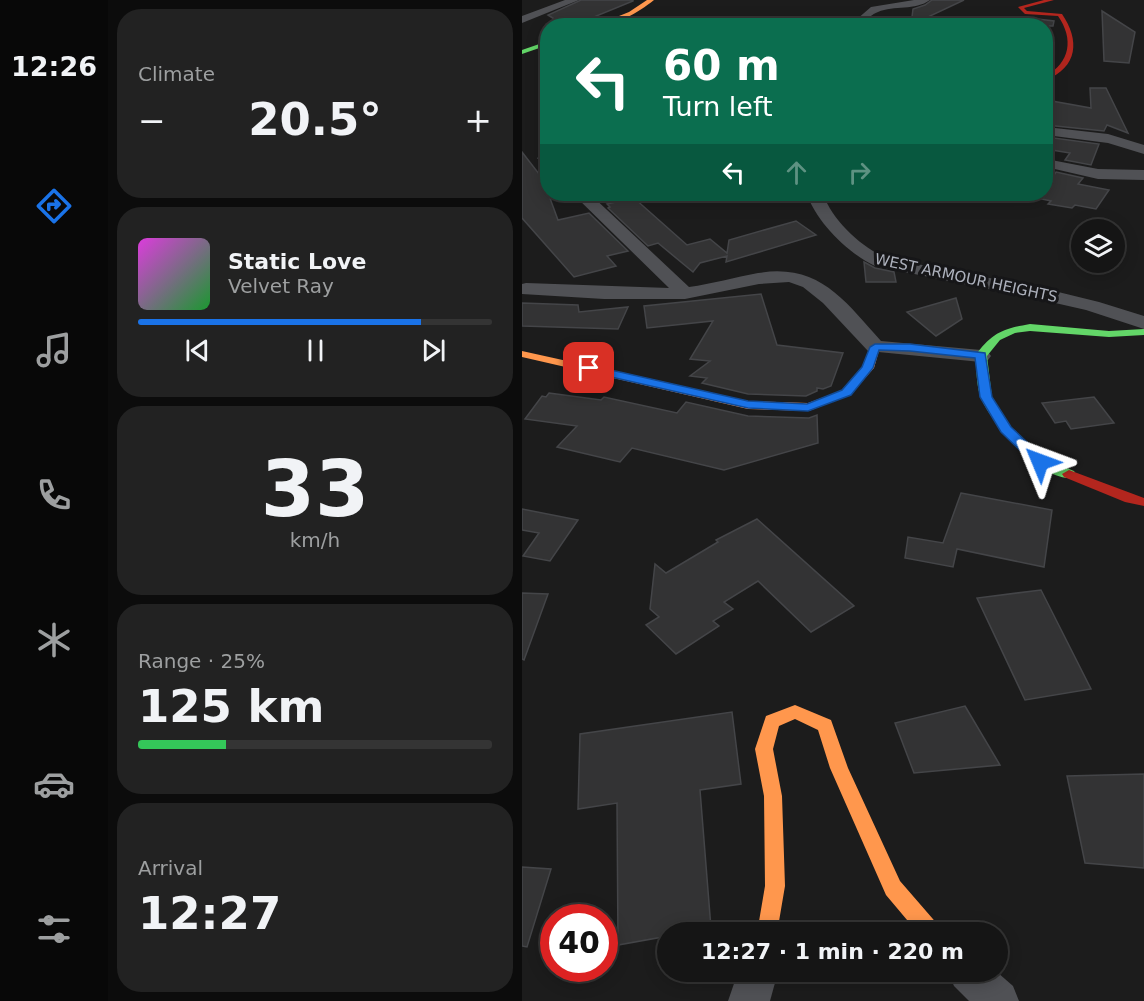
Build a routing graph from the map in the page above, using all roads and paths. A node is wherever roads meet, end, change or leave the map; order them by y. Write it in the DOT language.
graph roads {
  1 [pos="574,0"];
  2 [pos="651,0"];
  3 [pos="925,0"];
  4 [pos="1051,0"];
  5 [pos="522,10"];
  6 [pos="534,16"];
  7 [pos="618,18"];
  8 [pos="864,18"];
  9 [pos="522,20"];
  10 [pos="540,46"];
  11 [pos="522,52"];
  12 [pos="1053,76"];
  13 [pos="1053,132"];
  14 [pos="1144,150"];
  15 [pos="1053,164"];
  16 [pos="1144,175"];
  17 [pos="588,201"];
  18 [pos="818,201"];
  19 [pos="526,289"];
  20 [pos="685,292"];
  21 [pos="1144,323"];
  22 [pos="1144,332"];
  23 [pos="875,347"];
  24 [pos="522,354"];
  25 [pos="981,356"];
  26 [pos="1144,502"];
  27 [pos="769,922"];
  28 [pos="922,922"];
  29 [pos="755,982"];
  30 [pos="978,982"];
  31 [pos="749,1001"];
  32 [pos="998,1001"];
  1 -- 6 [label="street"];
  2 -- 7 [label="street"];
  3 -- 8 [label="street"];
  4 -- 12 [label="street"];
  5 -- 6 [label="street"];
  6 -- 9 [label="street"];
  10 -- 11 [label="street"];
  13 -- 14 [label="street"];
  15 -- 16 [label="street"];
  17 -- 20 [label="street"];
  18 -- 21 [label="street, WEST ARMOUR HEIGHTS"];
  19 -- 20 [label="street"];
  20 -- 23 [label="street"];
  22 -- 25 [label="street, WEST ARMOUR HEIGHTS"];
  23 -- 24 [label="street"];
  23 -- 25 [label="street"];
  25 -- 26 [label="street"];
  27 -- 28 [label="street"];
  29 -- 31 [label="street"];
  30 -- 32 [label="street"];
}
